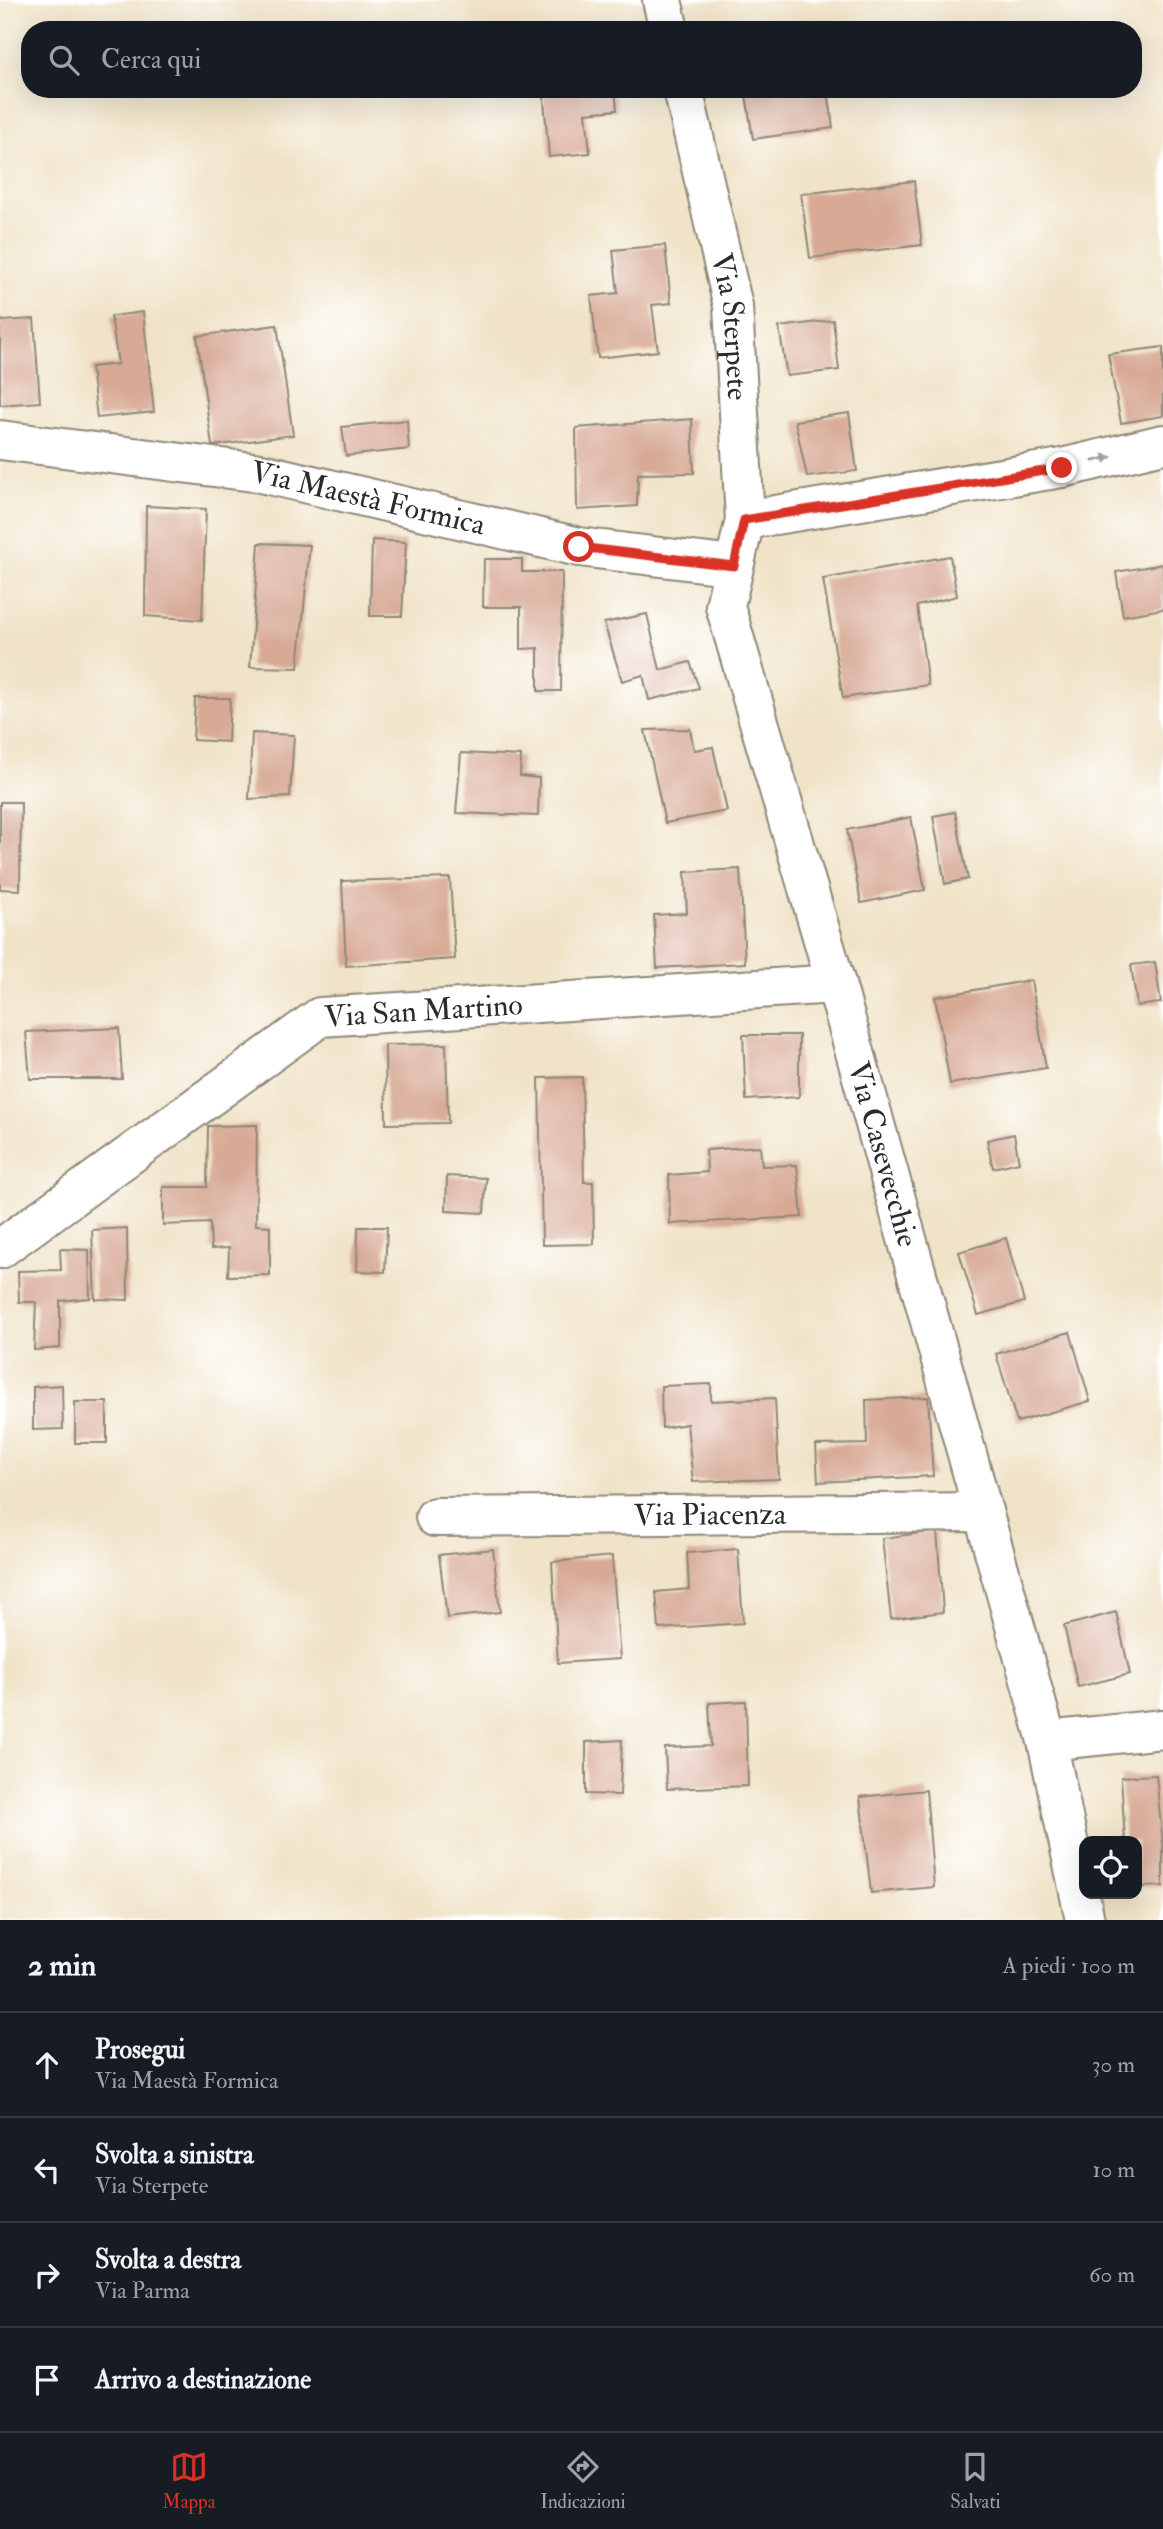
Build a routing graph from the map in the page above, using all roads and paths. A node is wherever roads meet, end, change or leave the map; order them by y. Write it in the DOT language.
graph roads {
  1 [pos="662,0"];
  2 [pos="667,21"];
  3 [pos="685,98"];
  4 [pos="0,440"];
  5 [pos="1163,444"];
  6 [pos="744,520"];
  7 [pos="734,566"];
  8 [pos="836,984"];
  9 [pos="0,1249"];
  10 [pos="983,1513"];
  11 [pos="435,1517"];
  12 [pos="1163,1729"];
  13 [pos="1047,1741"];
  14 [pos="1085,1920"];
  1 -- 2 [label="street"];
  3 -- 6 [label="street, Via Sterpete"];
  4 -- 7 [label="street, Via Maestà Formica"];
  6 -- 5 [label="street, one-way"];
  6 -- 7 [label="street, Via Sterpete"];
  7 -- 8 [label="street, Via Casevecchie"];
  8 -- 9 [label="street, Via San Martino"];
  8 -- 10 [label="street, Via Casevecchie"];
  10 -- 11 [label="street, Via Piacenza"];
  10 -- 13 [label="street, Via Casevecchie"];
  12 -- 13 [label="street"];
  13 -- 14 [label="street, Via Casevecchie"];
}
